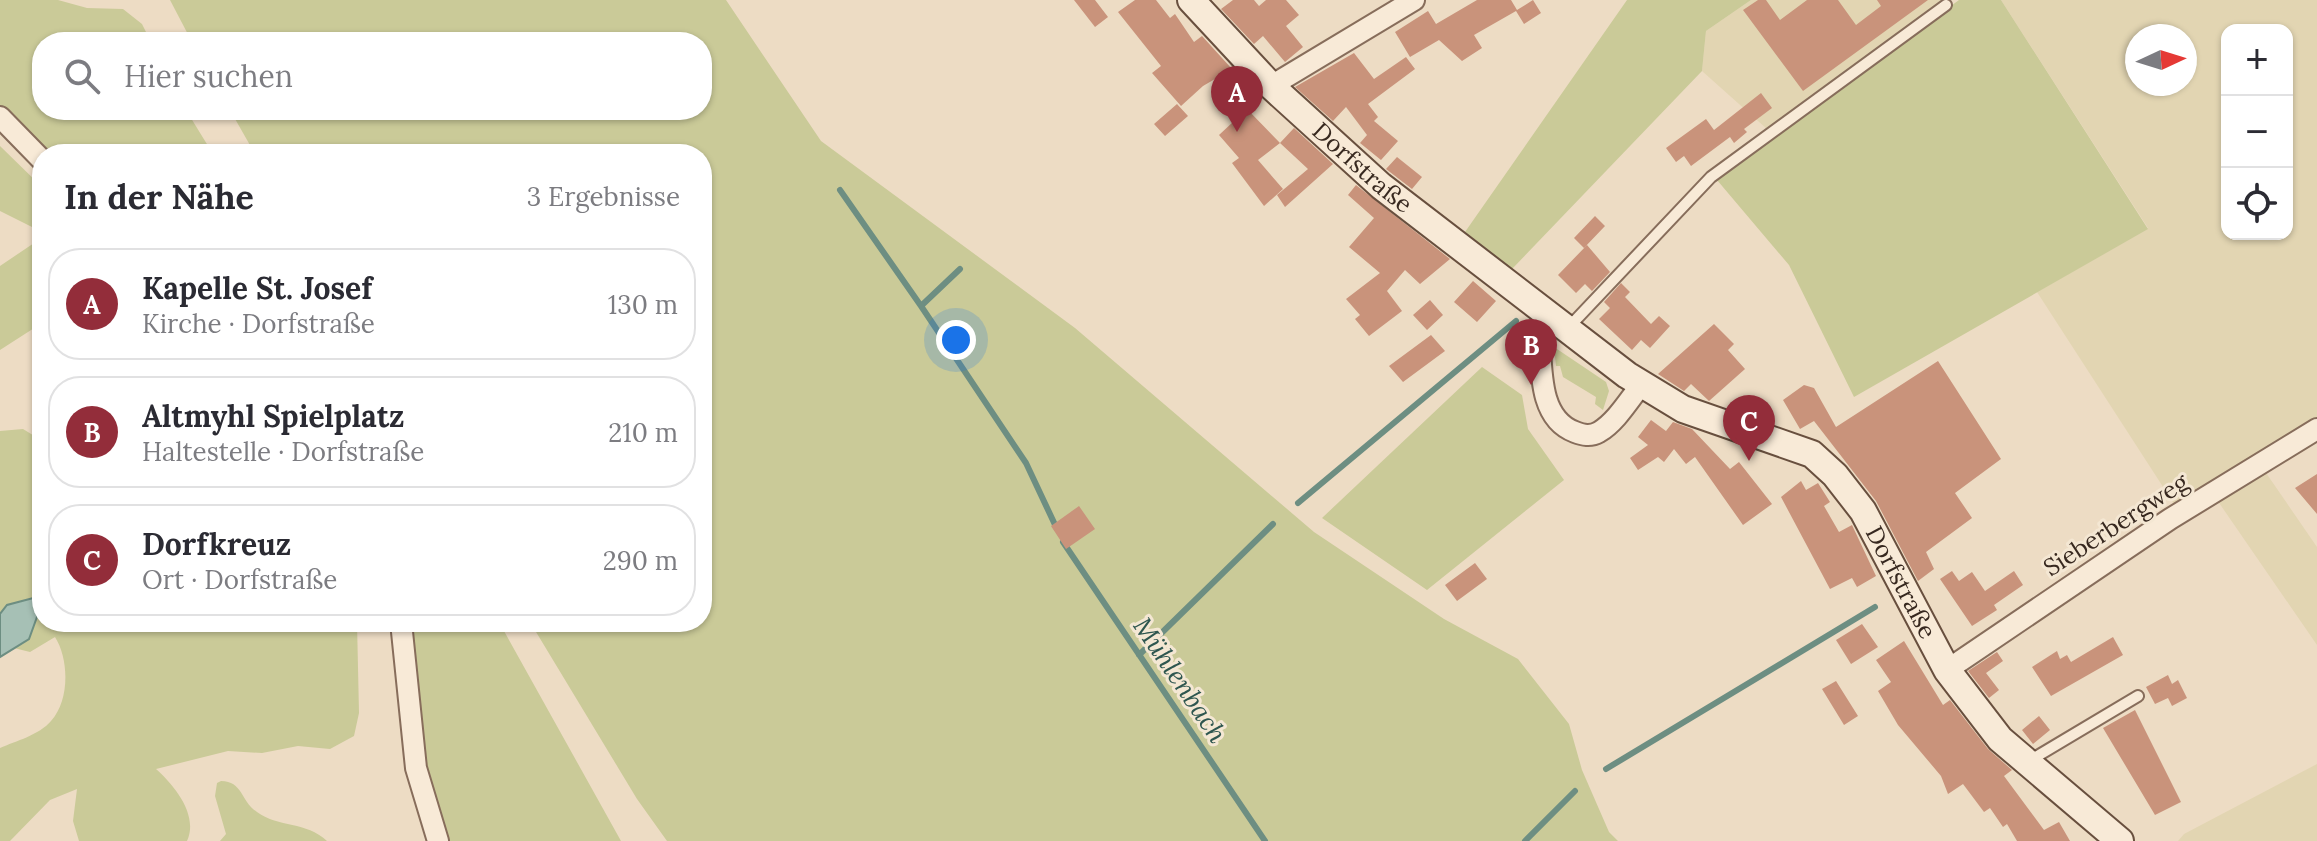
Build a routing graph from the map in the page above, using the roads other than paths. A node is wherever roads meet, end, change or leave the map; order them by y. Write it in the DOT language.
graph roads {
  1 [pos="1191,0"];
  2 [pos="1414,0"];
  3 [pos="1946,5"];
  4 [pos="1271,86"];
  5 [pos="0,117"];
  6 [pos="32,150"];
  7 [pos="1559,322"];
  8 [pos="1641,385"];
  9 [pos="2317,429"];
  10 [pos="402,632"];
  11 [pos="1947,670"];
  12 [pos="2138,696"];
  13 [pos="2027,762"];
  14 [pos="438,841"];
  15 [pos="2120,841"];
  1 -- 4 [label="main road, Dorfstraße"];
  2 -- 4 [label="street"];
  3 -- 7 [label="lane"];
  4 -- 7 [label="main road, Dorfstraße"];
  5 -- 6 [label="street"];
  7 -- 8 [label="main road, Dorfstraße"];
  7 -- 8 [label="street"];
  8 -- 11 [label="main road, Dorfstraße"];
  9 -- 11 [label="street, Sieberbergweg"];
  10 -- 14 [label="street"];
  11 -- 13 [label="main road, Dorfstraße"];
  12 -- 13 [label="lane"];
  13 -- 15 [label="main road, Dorfstraße"];
}
